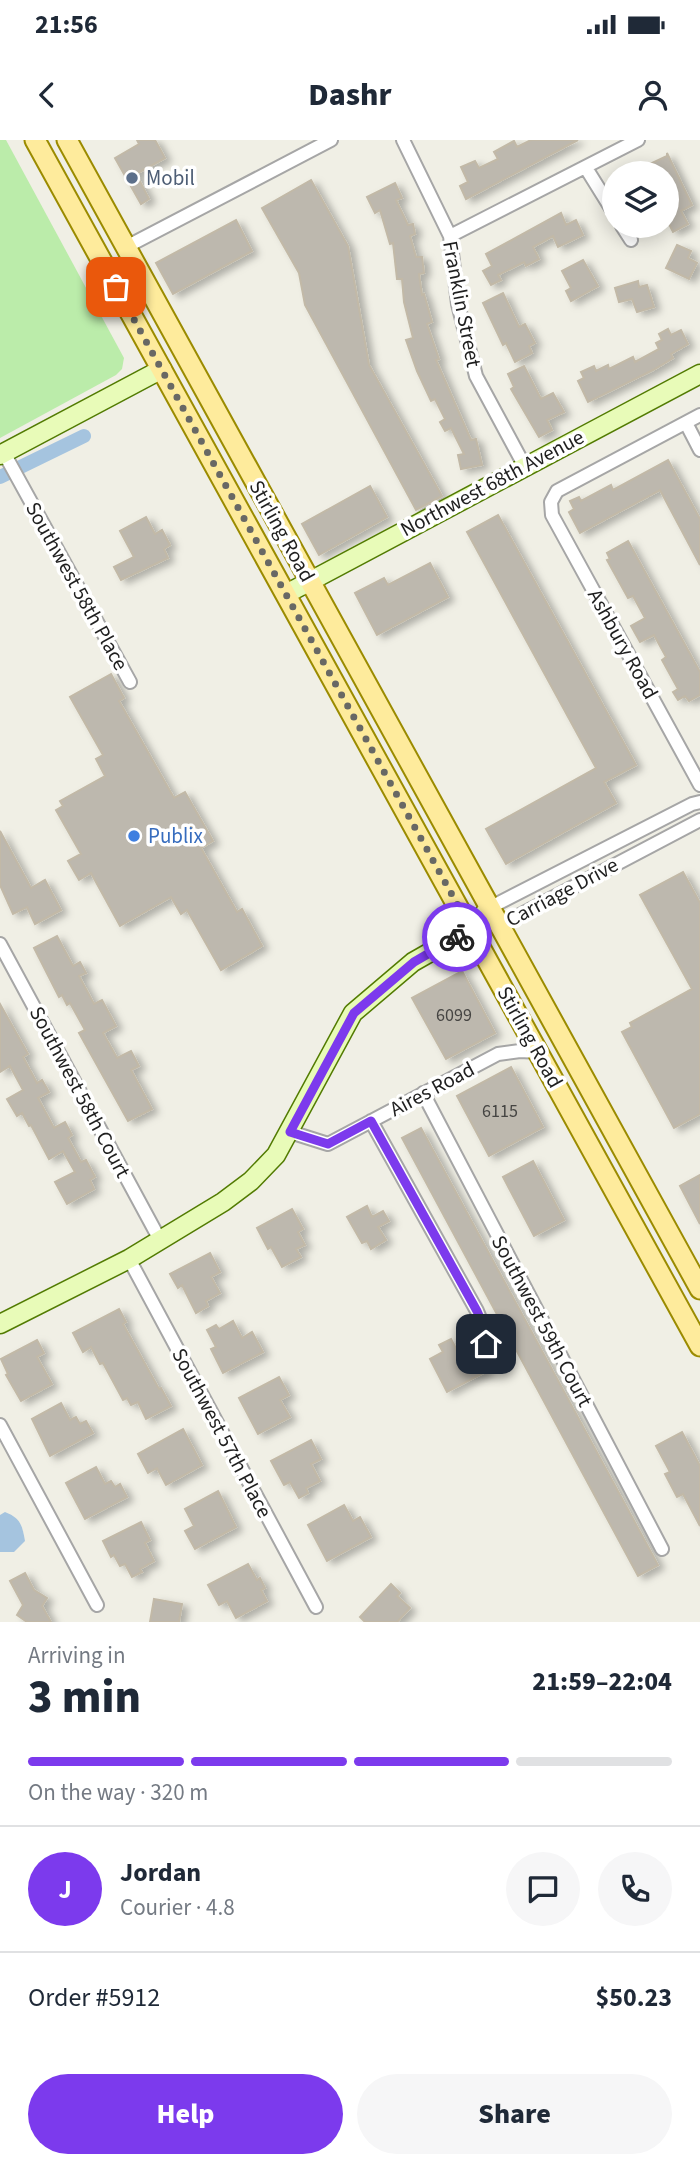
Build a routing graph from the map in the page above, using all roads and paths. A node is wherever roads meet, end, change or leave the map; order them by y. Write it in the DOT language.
graph roads {
  1 [pos="35,140"];
  2 [pos="67,140"];
  3 [pos="331,140"];
  4 [pos="403,140"];
  5 [pos="638,140"];
  6 [pos="586,168"];
  7 [pos="52,171"];
  8 [pos="602,194"];
  9 [pos="450,236"];
  10 [pos="126,247"];
  11 [pos="139,271"];
  12 [pos="162,369"];
  13 [pos="700,374"];
  14 [pos="700,415"];
  15 [pos="686,423"];
  16 [pos="700,450"];
  17 [pos="2,454"];
  18 [pos="524,465"];
  19 [pos="309,581"];
  20 [pos="286,594"];
  21 [pos="130,682"];
  22 [pos="700,785"];
  23 [pos="700,802"];
  24 [pos="700,820"];
  25 [pos="539,884"];
  26 [pos="547,900"];
  27 [pos="489,908"];
  28 [pos="499,926"];
  29 [pos="471,929"];
  30 [pos="0,944"];
  31 [pos="539,1052"];
  32 [pos="423,1093"];
  33 [pos="371,1121"];
  34 [pos="290,1132"];
  35 [pos="160,1240"];
  36 [pos="129,1259"];
  37 [pos="696,1282"];
  38 [pos="668,1287"];
  39 [pos="0,1324"];
  40 [pos="700,1346"];
  41 [pos="484,1354"];
  42 [pos="0,1425"];
  43 [pos="662,1549"];
  44 [pos="97,1605"];
  45 [pos="316,1607"];
  1 -- 7 [label="main road, Stirling Road"];
  2 -- 10 [label="main road, Stirling Road"];
  3 -- 10 [label="street"];
  4 -- 9 [label="street, Franklin Street"];
  5 -- 6 [label="street"];
  6 -- 8 [label="street"];
  6 -- 9 [label="street"];
  7 -- 11 [label="main road"];
  7 -- 12 [label="main road, Stirling Road"];
  9 -- 18 [label="street, Franklin Street"];
  10 -- 11 [label="main road, Stirling Road"];
  11 -- 19 [label="main road, Stirling Road"];
  12 -- 17 [label="street"];
  12 -- 20 [label="main road, Stirling Road"];
  13 -- 18 [label="street, Northwest 68th Avenue"];
  14 -- 15 [label="street"];
  15 -- 16 [label="street"];
  15 -- 22 [label="street, Ashbury Road"];
  17 -- 21 [label="street, Southwest 58th Place"];
  18 -- 19 [label="street, Northwest 68th Avenue"];
  19 -- 20 [label="street, Northwest 68th Avenue"];
  19 -- 27 [label="main road, Stirling Road"];
  20 -- 29 [label="main road, Stirling Road"];
  23 -- 25 [label="street, Carriage Drive"];
  24 -- 26 [label="street, Carriage Drive"];
  25 -- 26 [label="street"];
  25 -- 27 [label="street, Carriage Drive"];
  26 -- 28 [label="street, Carriage Drive"];
  27 -- 28 [label="main road, Stirling Road"];
  27 -- 29 [label="street, Carriage Drive"];
  28 -- 29 [label="street, Carriage Drive"];
  28 -- 37 [label="main road, Stirling Road"];
  29 -- 31 [label="main road, Stirling Road"];
  29 -- 34 [label="street"];
  30 -- 35 [label="street, Southwest 58th Court"];
  31 -- 32 [label="street, Aires Road"];
  31 -- 38 [label="main road, Stirling Road"];
  32 -- 33 [label="street, Aires Road"];
  32 -- 43 [label="street, Southwest 59th Court"];
  33 -- 34 [label="street, Aires Road"];
  33 -- 41 [label="street"];
  34 -- 35 [label="street"];
  35 -- 36 [label="street"];
  36 -- 39 [label="street"];
  36 -- 45 [label="street, Southwest 57th Place"];
  37 -- 38 [label="main road"];
  38 -- 40 [label="main road, Stirling Road"];
  42 -- 44 [label="street"];
}
